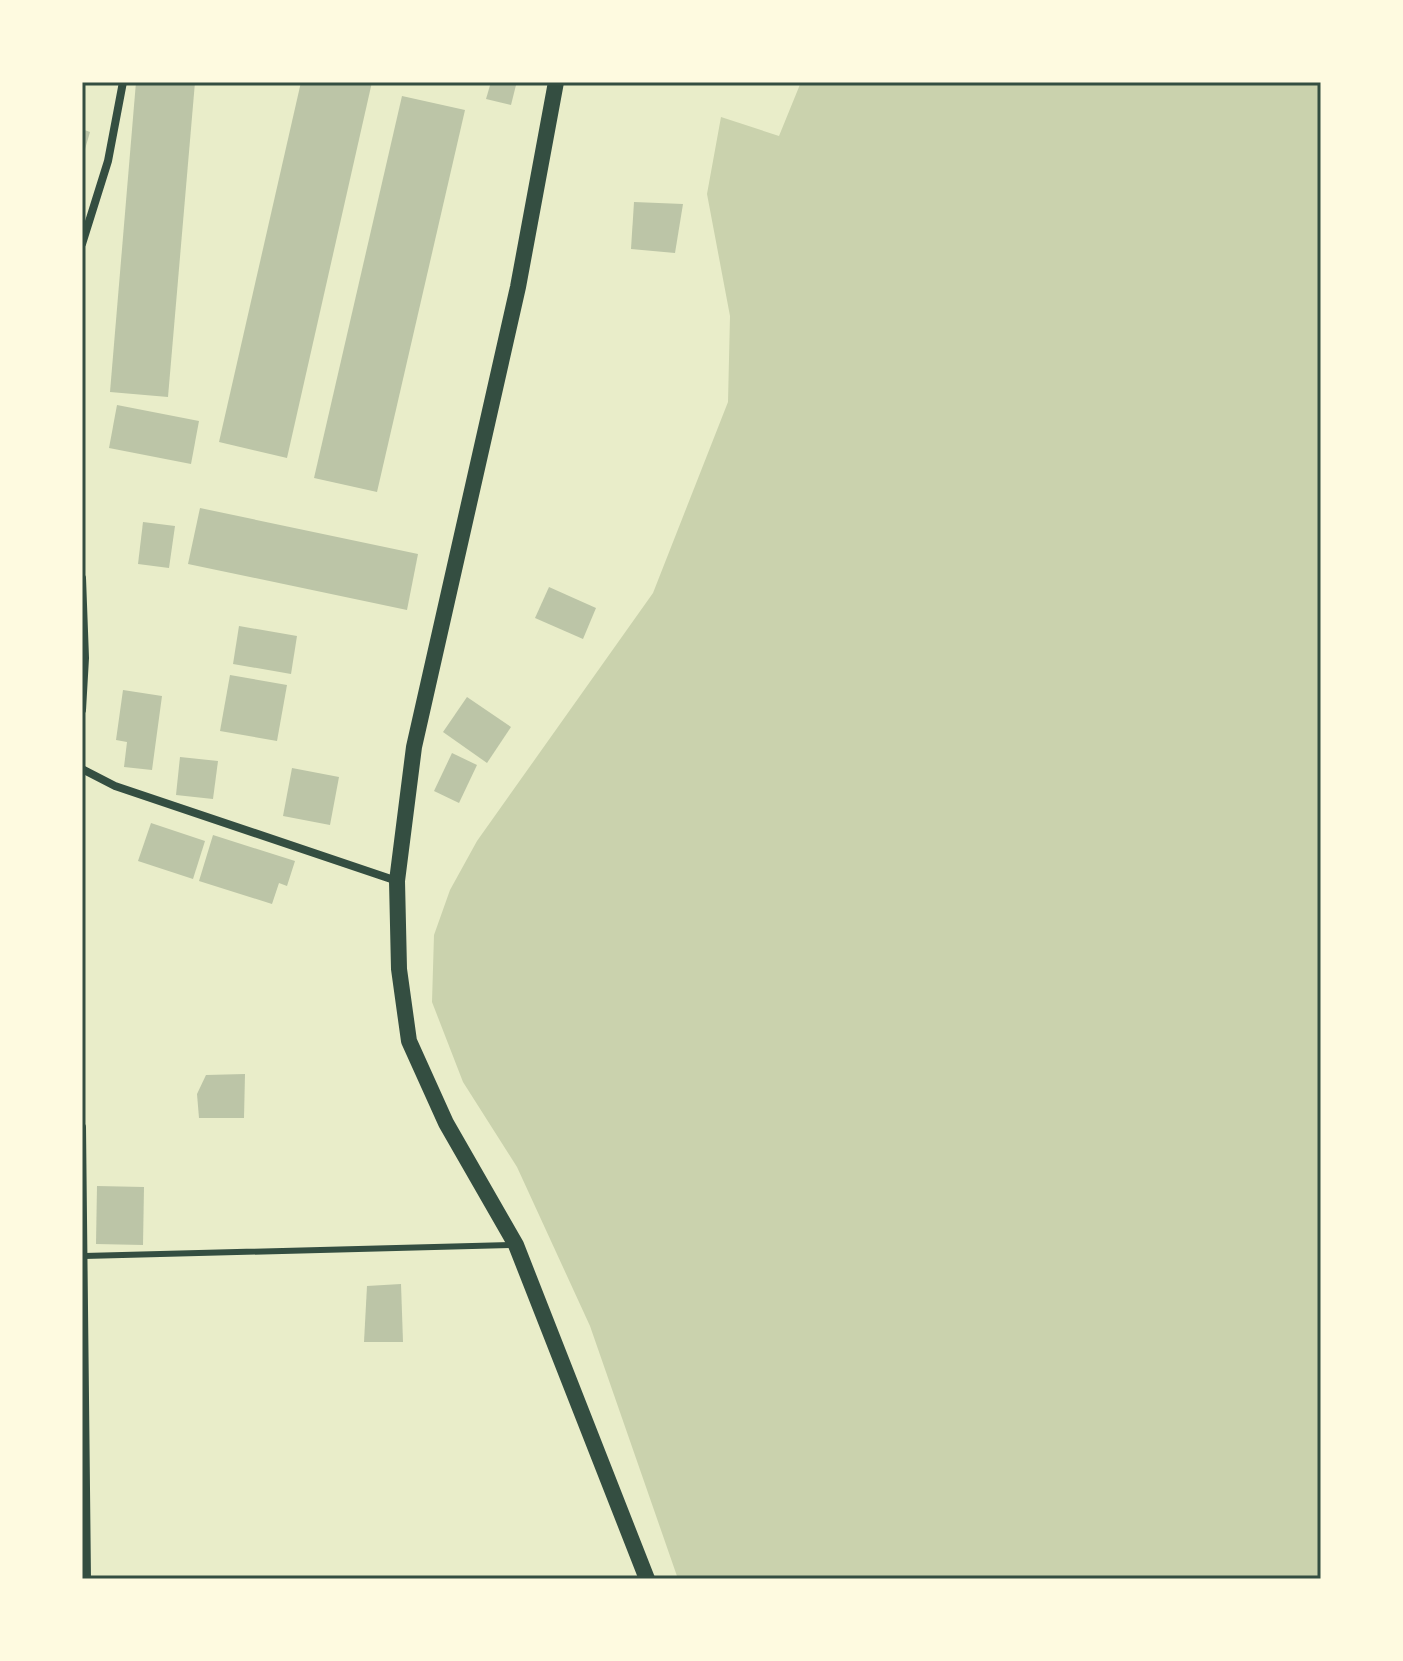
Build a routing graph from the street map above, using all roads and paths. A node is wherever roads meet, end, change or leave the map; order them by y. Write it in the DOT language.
graph roads {
  1 [pos="123,82"];
  2 [pos="556,82"];
  3 [pos="82,244"];
  4 [pos="82,578"];
  5 [pos="82,710"];
  6 [pos="82,769"];
  7 [pos="397,881"];
  8 [pos="82,1127"];
  9 [pos="516,1245"];
  10 [pos="84,1256"];
  11 [pos="87,1579"];
  12 [pos="647,1579"];
  1 -- 3 [label="street"];
  2 -- 7 [label="main road"];
  4 -- 5 [label="street"];
  6 -- 7 [label="street"];
  7 -- 9 [label="main road"];
  8 -- 10 [label="street"];
  9 -- 10 [label="lane"];
  9 -- 12 [label="main road"];
  10 -- 11 [label="street"];
}
